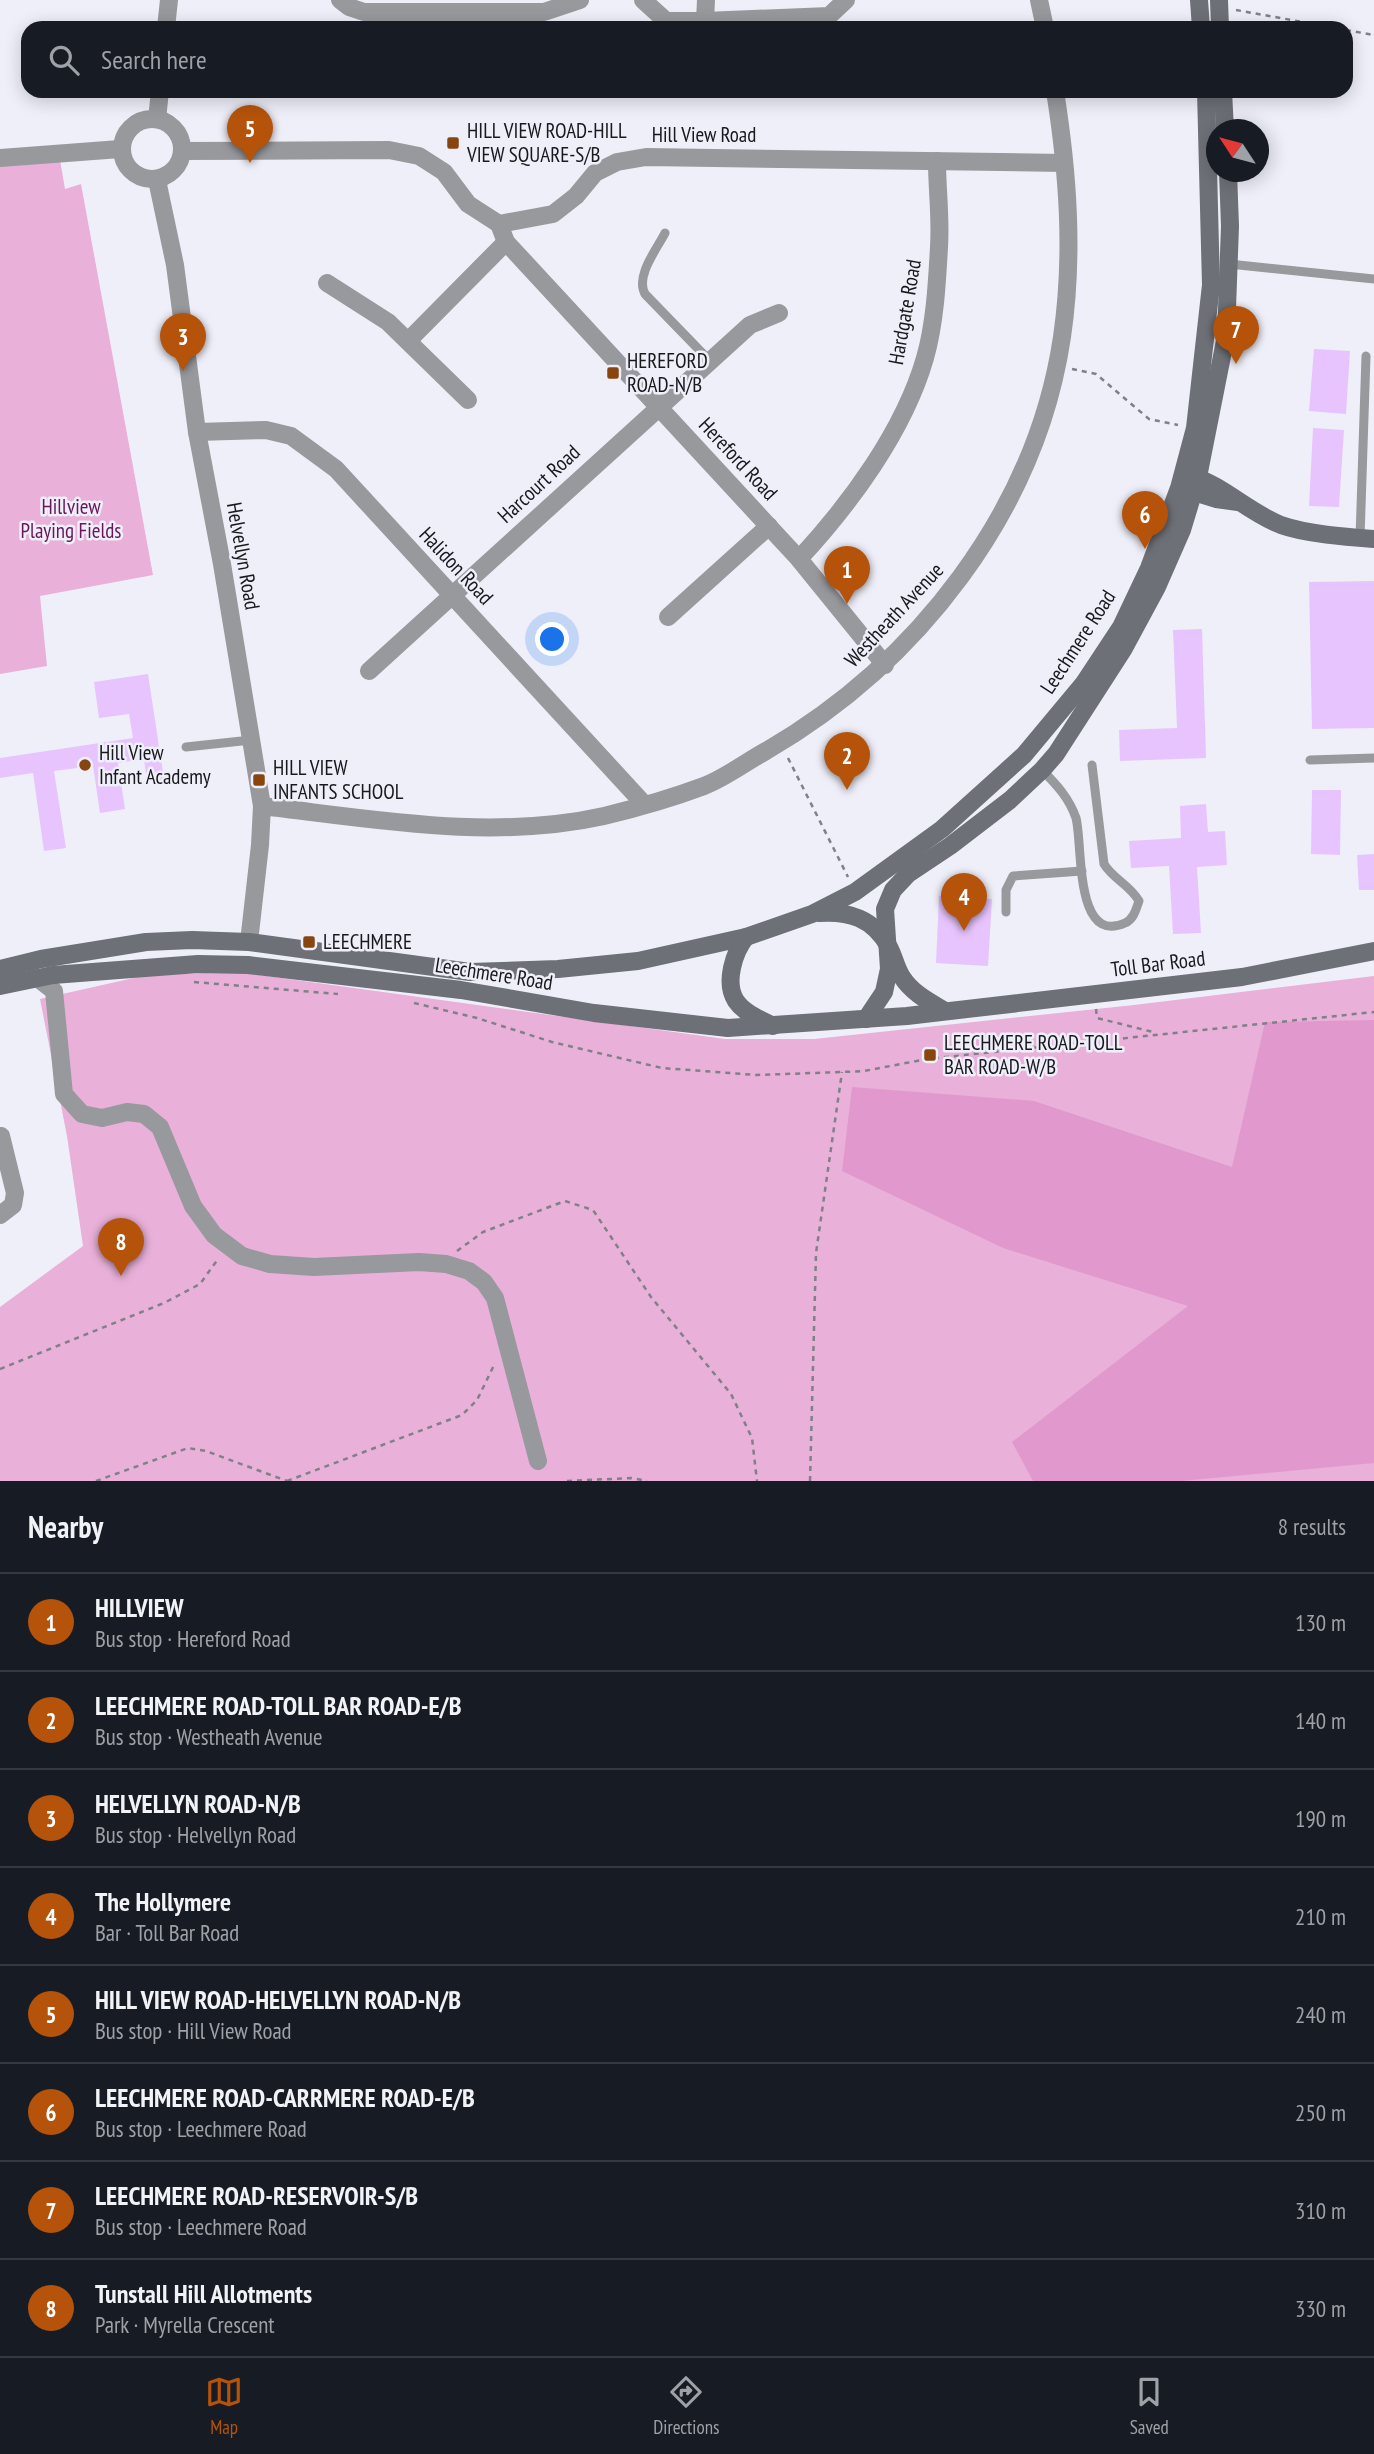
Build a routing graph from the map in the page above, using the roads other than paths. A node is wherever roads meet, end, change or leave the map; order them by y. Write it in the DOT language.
graph roads {
  1 [pos="169,0"];
  2 [pos="340,0"];
  3 [pos="580,0"];
  4 [pos="643,0"];
  5 [pos="706,0"];
  6 [pos="846,0"];
  7 [pos="1039,0"];
  8 [pos="1199,0"];
  9 [pos="490,6"];
  10 [pos="167,21"];
  11 [pos="705,21"];
  12 [pos="1044,21"];
  13 [pos="1200,21"];
  14 [pos="159,98"];
  15 [pos="1056,98"];
  16 [pos="1206,98"];
  17 [pos="1223,98"];
  18 [pos="157,119"];
  19 [pos="1224,119"];
  20 [pos="120,149"];
  21 [pos="182,151"];
  22 [pos="0,158"];
  23 [pos="937,161"];
  24 [pos="1064,163"];
  25 [pos="157,180"];
  26 [pos="1228,182"];
  27 [pos="499,225"];
  28 [pos="665,233"];
  29 [pos="506,242"];
  30 [pos="1229,264"];
  31 [pos="1374,279"];
  32 [pos="327,283"];
  33 [pos="779,313"];
  34 [pos="408,341"];
  35 [pos="1366,356"];
  36 [pos="709,360"];
  37 [pos="468,400"];
  38 [pos="1369,403"];
  39 [pos="658,406"];
  40 [pos="197,432"];
  41 [pos="1188,482"];
  42 [pos="769,526"];
  43 [pos="1367,539"];
  44 [pos="799,559"];
  45 [pos="452,595"];
  46 [pos="668,618"];
  47 [pos="885,665"];
  48 [pos="369,671"];
  49 [pos="251,740"];
  50 [pos="186,747"];
  51 [pos="1374,758"];
  52 [pos="1310,760"];
  53 [pos="1092,765"];
  54 [pos="1042,770"];
  55 [pos="644,804"];
  56 [pos="262,806"];
  57 [pos="1082,871"];
  58 [pos="1006,912"];
  59 [pos="812,914"];
  60 [pos="746,937"];
  61 [pos="249,942"];
  62 [pos="888,945"];
  63 [pos="1374,951"];
  64 [pos="248,965"];
  65 [pos="0,969"];
  66 [pos="36,977"];
  67 [pos="0,986"];
  68 [pos="945,1011"];
  69 [pos="906,1016"];
  70 [pos="866,1019"];
  71 [pos="773,1026"];
  72 [pos="1,1136"];
  73 [pos="0,1215"];
  74 [pos="538,1461"];
  1 -- 10 [label="street"];
  2 -- 9 [label="street"];
  3 -- 9 [label="street"];
  4 -- 11 [label="street"];
  5 -- 11 [label="street"];
  6 -- 11 [label="street"];
  7 -- 12 [label="street"];
  8 -- 13 [label="main road"];
  14 -- 18 [label="street"];
  15 -- 24 [label="street, Westheath Avenue"];
  16 -- 41 [label="main road, Leechmere Road"];
  17 -- 19 [label="main road"];
  18 -- 20 [label="street"];
  18 -- 21 [label="street"];
  20 -- 22 [label="street"];
  20 -- 25 [label="street"];
  21 -- 25 [label="street"];
  21 -- 27 [label="street"];
  23 -- 24 [label="street, Hill View Road"];
  23 -- 27 [label="street, Hill View Road"];
  23 -- 44 [label="street, Hardgate Road"];
  24 -- 47 [label="street, Westheath Avenue"];
  25 -- 40 [label="street, Helvellyn Road"];
  26 -- 30 [label="main road, Leechmere Road"];
  27 -- 29 [label="street, Hereford Road"];
  28 -- 36 [label="lane"];
  29 -- 34 [label="street"];
  29 -- 39 [label="street, Hereford Road"];
  30 -- 31 [label="lane"];
  30 -- 41 [label="main road, Leechmere Road"];
  32 -- 34 [label="street"];
  33 -- 36 [label="street, Harcourt Road"];
  34 -- 37 [label="street"];
  35 -- 38 [label="lane"];
  36 -- 39 [label="street, Harcourt Road"];
  38 -- 43 [label="lane"];
  39 -- 42 [label="street, Hereford Road"];
  39 -- 45 [label="street, Harcourt Road"];
  40 -- 45 [label="street, Halidon Road"];
  40 -- 49 [label="street, Helvellyn Road"];
  41 -- 43 [label="main road"];
  41 -- 54 [label="main road, Leechmere Road"];
  41 -- 59 [label="main road, Leechmere Road"];
  42 -- 44 [label="street, Hereford Road"];
  42 -- 46 [label="street"];
  44 -- 47 [label="street, Hereford Road"];
  45 -- 48 [label="street, Harcourt Road"];
  45 -- 55 [label="street, Halidon Road"];
  47 -- 55 [label="street, Westheath Avenue"];
  49 -- 50 [label="lane"];
  49 -- 56 [label="street, Helvellyn Road"];
  51 -- 52 [label="lane"];
  53 -- 57 [label="lane"];
  54 -- 57 [label="lane"];
  54 -- 62 [label="main road, Leechmere Road"];
  55 -- 56 [label="street, Westheath Avenue"];
  56 -- 61 [label="street, Helvellyn Road"];
  57 -- 58 [label="lane"];
  59 -- 60 [label="main road, Leechmere Road"];
  59 -- 62 [label="main road"];
  60 -- 61 [label="main road, Leechmere Road"];
  60 -- 71 [label="main road"];
  61 -- 64 [label="main road"];
  61 -- 65 [label="main road, Leechmere Road"];
  62 -- 68 [label="main road"];
  62 -- 70 [label="main road, Leechmere Road"];
  63 -- 68 [label="main road, Toll Bar Road"];
  64 -- 66 [label="main road, Leechmere Road"];
  64 -- 71 [label="main road, Leechmere Road"];
  66 -- 67 [label="main road, Leechmere Road"];
  66 -- 74 [label="street"];
  68 -- 69 [label="main road, Toll Bar Road"];
  69 -- 70 [label="main road, Leechmere Road"];
  70 -- 71 [label="main road, Leechmere Road"];
  72 -- 73 [label="street"];
}
